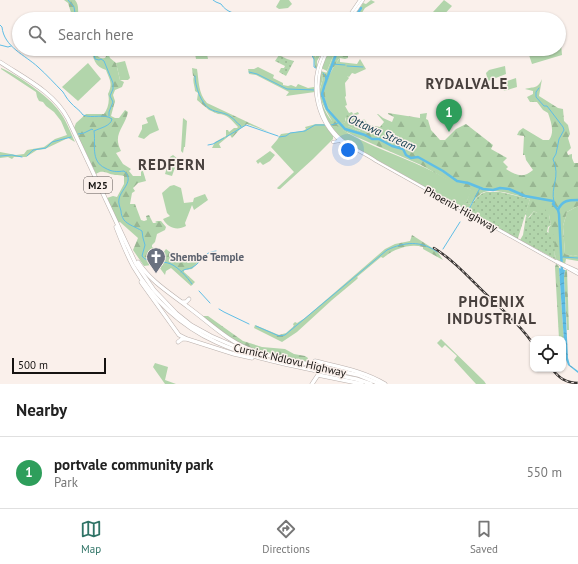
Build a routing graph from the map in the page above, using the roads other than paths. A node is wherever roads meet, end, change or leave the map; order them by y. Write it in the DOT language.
graph roads {
  1 [pos="362,0"];
  2 [pos="353,12"];
  3 [pos="325,56"];
  4 [pos="0,63"];
  5 [pos="338,138"];
  6 [pos="333,142"];
  7 [pos="341,142"];
  8 [pos="376,161"];
  9 [pos="123,237"];
  10 [pos="124,247"];
  11 [pos="578,273"];
  12 [pos="189,299"];
  13 [pos="182,302"];
  14 [pos="182,320"];
  15 [pos="187,323"];
  16 [pos="187,339"];
  17 [pos="178,342"];
  18 [pos="315,361"];
  19 [pos="278,362"];
  20 [pos="295,362"];
  21 [pos="309,367"];
  22 [pos="316,370"];
  23 [pos="324,376"];
  24 [pos="312,384"];
  25 [pos="362,384"];
  26 [pos="371,384"];
  27 [pos="380,384"];
  28 [pos="385,384"];
  1 -- 2 [label="main road"];
  3 -- 5 [label="main road, Phoenix Highway"];
  4 -- 9 [label="main road, M25"];
  4 -- 10 [label="main road, M25"];
  5 -- 7 [label="main road, Phoenix Highway"];
  5 -- 8 [label="main road, Phoenix Highway"];
  6 -- 7 [label="main road"];
  7 -- 8 [label="main road, Phoenix Highway"];
  8 -- 11 [label="main road, Phoenix Highway"];
  9 -- 13 [label="main road"];
  9 -- 14 [label="main road, M25"];
  10 -- 14 [label="main road, M25"];
  10 -- 16 [label="main road"];
  12 -- 13 [label="main road"];
  13 -- 20 [label="main road"];
  14 -- 15 [label="main road, Curnick Ndlovu Highway / M25"];
  15 -- 19 [label="main road, Curnick Ndlovu Highway / M25"];
  15 -- 20 [label="main road, Curnick Ndlovu Highway / M25"];
  16 -- 17 [label="main road"];
  16 -- 19 [label="main road"];
  18 -- 28 [label="main road"];
  19 -- 21 [label="main road, Curnick Ndlovu Highway / M25"];
  20 -- 21 [label="main road, Curnick Ndlovu Highway / M25"];
  21 -- 22 [label="main road, Curnick Ndlovu Highway / M25"];
  22 -- 23 [label="main road"];
  22 -- 26 [label="main road, Curnick Ndlovu Highway / M25"];
  22 -- 27 [label="main road, Curnick Ndlovu Highway / M25"];
  23 -- 24 [label="main road"];
  23 -- 25 [label="main road"];
}
